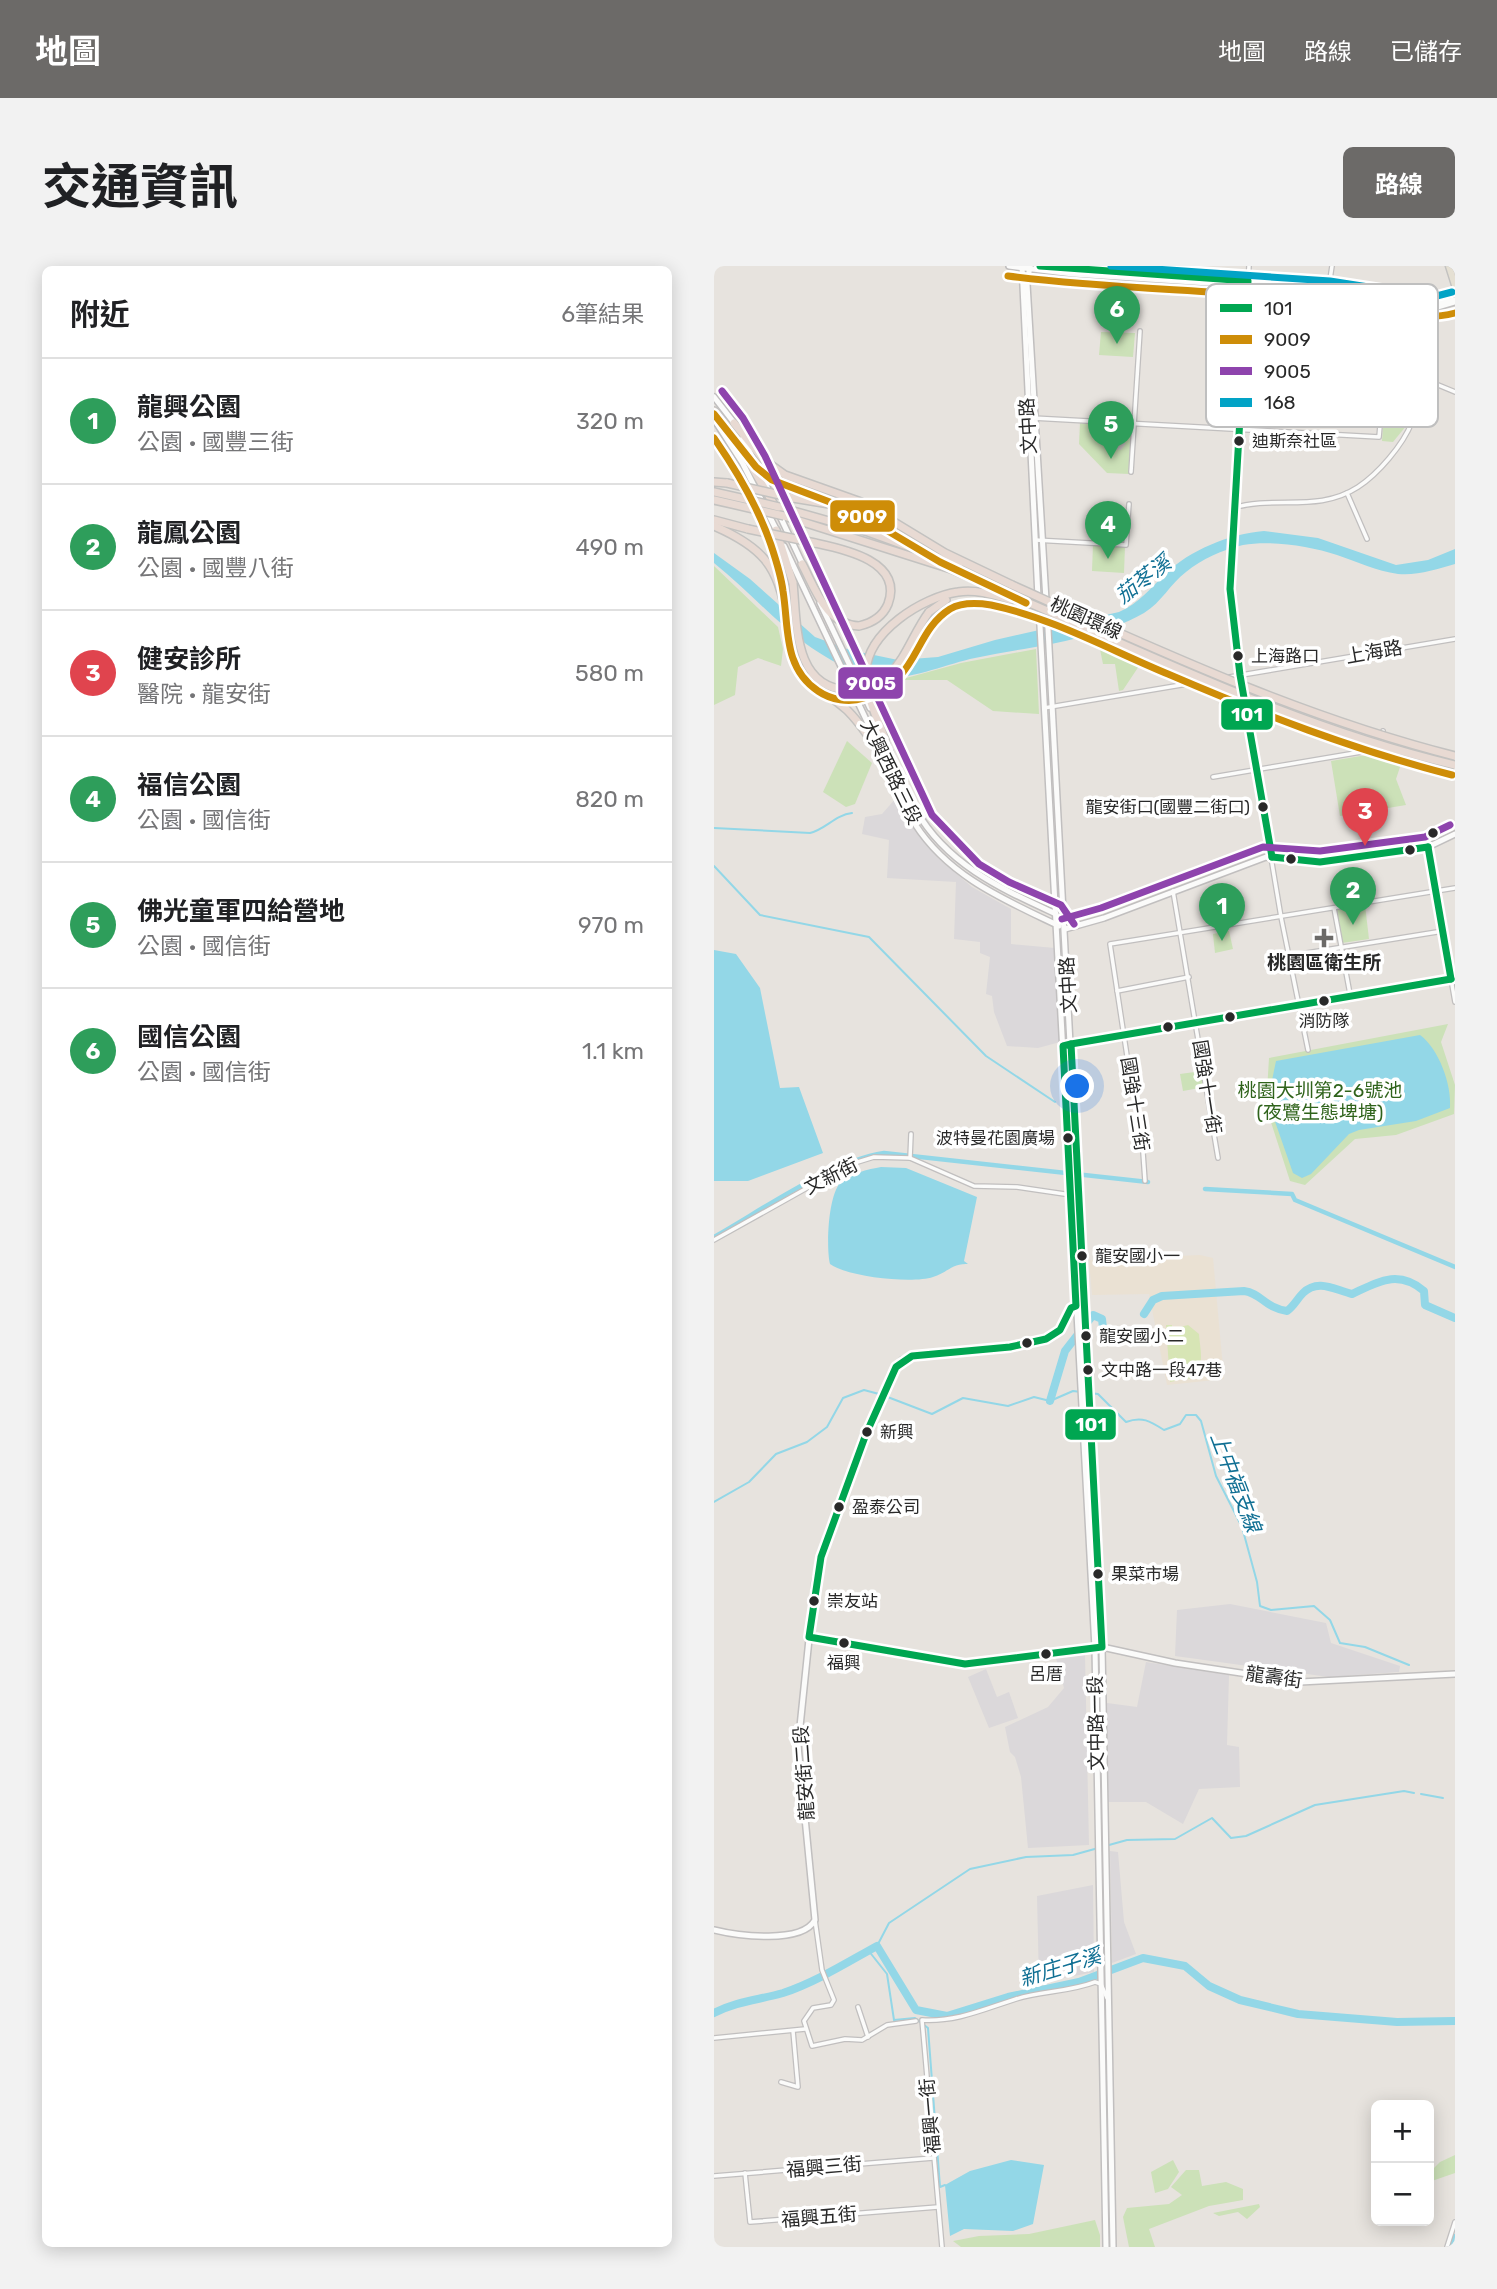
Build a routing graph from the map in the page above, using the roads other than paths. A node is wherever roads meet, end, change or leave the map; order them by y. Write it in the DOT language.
graph roads {
  1 [pos="1009,266"];
  2 [pos="1040,266"];
  3 [pos="1249,266"];
  4 [pos="1332,266"];
  5 [pos="1449,266"];
  6 [pos="1021,267"];
  7 [pos="1029,268"];
  8 [pos="1078,268"];
  9 [pos="1247,284"];
  10 [pos="1329,284"];
  11 [pos="1455,285"];
  12 [pos="1140,331"];
  13 [pos="1438,385"];
  14 [pos="1455,392"];
  15 [pos="714,397"];
  16 [pos="715,417"];
  17 [pos="1028,418"];
  18 [pos="1036,418"];
  19 [pos="734,423"];
  20 [pos="1135,423"];
  21 [pos="1380,427"];
  22 [pos="1409,427"];
  23 [pos="1238,429"];
  24 [pos="1131,472"];
  25 [pos="714,482"];
  26 [pos="714,492"];
  27 [pos="1348,493"];
  28 [pos="714,500"];
  29 [pos="1129,504"];
  30 [pos="1233,508"];
  31 [pos="781,512"];
  32 [pos="714,520"];
  33 [pos="714,526"];
  34 [pos="776,530"];
  35 [pos="914,534"];
  36 [pos="1367,538"];
  37 [pos="1043,540"];
  38 [pos="1035,541"];
  39 [pos="802,564"];
  40 [pos="1012,585"];
  41 [pos="979,592"];
  42 [pos="1012,598"];
  43 [pos="1049,637"];
  44 [pos="1041,638"];
  45 [pos="1455,639"];
  46 [pos="1240,675"];
  47 [pos="1044,708"];
  48 [pos="1053,708"];
  49 [pos="1383,731"];
  50 [pos="885,738"];
  51 [pos="1455,757"];
  52 [pos="1455,765"];
  53 [pos="1257,769"];
  54 [pos="890,771"];
  55 [pos="1213,777"];
  56 [pos="1455,834"];
  57 [pos="1428,847"];
  58 [pos="1272,857"];
  59 [pos="1455,888"];
  60 [pos="1173,891"];
  61 [pos="1437,891"];
  62 [pos="1334,908"];
  63 [pos="1056,914"];
  64 [pos="1281,917"];
  65 [pos="1057,925"];
  66 [pos="1065,929"];
  67 [pos="1443,931"];
  68 [pos="1182,934"];
  69 [pos="1341,946"];
  70 [pos="1288,956"];
  71 [pos="1189,977"];
  72 [pos="1453,978"];
  73 [pos="1117,991"];
  74 [pos="1350,994"];
  75 [pos="1455,1002"];
  76 [pos="1298,1005"];
  77 [pos="1197,1023"];
  78 [pos="1124,1035"];
  79 [pos="1071,1044"];
  80 [pos="1063,1046"];
  81 [pos="1308,1050"];
  82 [pos="1070,1119"];
  83 [pos="911,1134"];
  84 [pos="910,1156"];
  85 [pos="1219,1158"];
  86 [pos="1073,1169"];
  87 [pos="1145,1181"];
  88 [pos="1070,1195"];
  89 [pos="1078,1196"];
  90 [pos="714,1240"];
  91 [pos="1081,1307"];
  92 [pos="1095,1510"];
  93 [pos="1087,1511"];
  94 [pos="809,1637"];
  95 [pos="1098,1648"];
  96 [pos="1455,1674"];
  97 [pos="816,1920"];
  98 [pos="714,1930"];
  99 [pos="1103,1980"];
  100 [pos="858,2007"];
  101 [pos="916,2021"];
  102 [pos="805,2029"];
  103 [pos="793,2031"];
  104 [pos="868,2037"];
  105 [pos="714,2038"];
  106 [pos="1106,2039"];
  107 [pos="781,2082"];
  108 [pos="933,2158"];
  109 [pos="745,2173"];
  110 [pos="714,2176"];
  111 [pos="938,2207"];
  112 [pos="1455,2222"];
  113 [pos="1109,2235"];
  114 [pos="942,2247"];
  115 [pos="1106,2247"];
  116 [pos="1113,2247"];
  117 [pos="1447,2247"];
  1 -- 6 [label="street"];
  2 -- 8 [label="street"];
  3 -- 9 [label="street"];
  4 -- 10 [label="street"];
  5 -- 11 [label="main road"];
  6 -- 7 [label="street"];
  6 -- 17 [label="street, 文中路"];
  7 -- 9 [label="street"];
  7 -- 18 [label="street, 文中路"];
  8 -- 9 [label="street"];
  12 -- 20 [label="street"];
  13 -- 14 [label="street"];
  15 -- 19 [label="street, 大興西路三段"];
  16 -- 31 [label="highway"];
  16 -- 34 [label="street, 大興西路三段"];
  17 -- 18 [label="street"];
  17 -- 38 [label="street, 文中路"];
  18 -- 20 [label="street"];
  18 -- 37 [label="street, 文中路"];
  19 -- 31 [label="street, 大興西路三段"];
  19 -- 35 [label="highway"];
  20 -- 23 [label="street"];
  20 -- 24 [label="street"];
  21 -- 23 [label="street"];
  22 -- 27 [label="street"];
  23 -- 30 [label="street"];
  25 -- 35 [label="highway, bridge"];
  26 -- 31 [label="highway, 桃園環線, bridge"];
  27 -- 30 [label="street"];
  27 -- 36 [label="street"];
  28 -- 31 [label="highway, 桃園環線, bridge"];
  29 -- 37 [label="street"];
  30 -- 46 [label="street"];
  31 -- 39 [label="street, 大興西路三段"];
  31 -- 40 [label="highway, 桃園環線"];
  31 -- 42 [label="highway, 桃園環線"];
  32 -- 39 [label="highway, bridge"];
  33 -- 54 [label="highway"];
  34 -- 41 [label="highway, bridge"];
  34 -- 54 [label="street, 大興西路三段"];
  35 -- 40 [label="highway"];
  37 -- 38 [label="street"];
  37 -- 43 [label="street, 文中路"];
  38 -- 44 [label="street, 文中路"];
  39 -- 50 [label="street, 大興西路三段"];
  40 -- 51 [label="highway, 桃園環線, bridge"];
  41 -- 42 [label="highway"];
  41 -- 50 [label="highway"];
  42 -- 52 [label="highway, 桃園環線, bridge"];
  43 -- 44 [label="street"];
  43 -- 48 [label="street, 文中路"];
  44 -- 47 [label="street, 文中路"];
  45 -- 46 [label="street, 上海路"];
  46 -- 48 [label="street, 上海路"];
  46 -- 53 [label="street"];
  47 -- 48 [label="street, 上海路"];
  47 -- 63 [label="street, 文中路"];
  48 -- 66 [label="street, 文中路"];
  49 -- 53 [label="street"];
  50 -- 63 [label="street, 大興西路三段"];
  53 -- 55 [label="street"];
  53 -- 58 [label="street"];
  54 -- 65 [label="street, 大興西路三段"];
  56 -- 57 [label="street"];
  57 -- 58 [label="street"];
  57 -- 61 [label="street"];
  58 -- 60 [label="street"];
  58 -- 64 [label="street"];
  59 -- 61 [label="street"];
  60 -- 66 [label="street"];
  60 -- 68 [label="street, 國強十一街"];
  61 -- 62 [label="street"];
  61 -- 67 [label="street"];
  62 -- 64 [label="street"];
  62 -- 69 [label="street"];
  63 -- 65 [label="street, 文中路"];
  63 -- 66 [label="street"];
  64 -- 68 [label="street"];
  64 -- 70 [label="street"];
  65 -- 66 [label="street, 大興西路三段"];
  65 -- 80 [label="street, 文中路"];
  66 -- 79 [label="street, 文中路"];
  67 -- 69 [label="street"];
  67 -- 72 [label="street"];
  68 -- 71 [label="street, 國強十一街"];
  68 -- 73 [label="street, 國強十三街"];
  69 -- 70 [label="street"];
  69 -- 74 [label="street"];
  70 -- 76 [label="street"];
  71 -- 73 [label="street"];
  71 -- 77 [label="street, 國強十一街"];
  72 -- 74 [label="street"];
  72 -- 75 [label="street"];
  73 -- 78 [label="street, 國強十三街"];
  74 -- 76 [label="street"];
  76 -- 77 [label="street"];
  76 -- 81 [label="street"];
  77 -- 78 [label="street"];
  77 -- 85 [label="street, 國強十一街"];
  78 -- 79 [label="street"];
  78 -- 87 [label="street, 國強十三街"];
  79 -- 80 [label="street"];
  79 -- 82 [label="street, 文中路"];
  80 -- 82 [label="street, 文中路"];
  82 -- 86 [label="street, 文中路"];
  83 -- 84 [label="street"];
  84 -- 88 [label="street, 文新街"];
  84 -- 90 [label="street, 文新街"];
  86 -- 88 [label="street, 文中路"];
  86 -- 89 [label="street, 文中路"];
  88 -- 89 [label="street, 文新街"];
  88 -- 91 [label="street, 文中路一段"];
  89 -- 91 [label="street, 文中路一段"];
  91 -- 92 [label="street, 文中路一段"];
  91 -- 93 [label="street, 文中路一段"];
  91 -- 94 [label="street, 龍安街二段"];
  92 -- 93 [label="street"];
  92 -- 95 [label="street, 文中路一段"];
  93 -- 95 [label="street, 文中路一段"];
  94 -- 95 [label="street, 龍壽街"];
  94 -- 97 [label="street, 龍安街二段"];
  95 -- 96 [label="street, 龍壽街"];
  95 -- 99 [label="street, 文中路一段"];
  97 -- 98 [label="street"];
  97 -- 102 [label="street"];
  99 -- 106 [label="street"];
  99 -- 106 [label="street"];
  99 -- 108 [label="street, 福興一街"];
  100 -- 104 [label="street"];
  101 -- 104 [label="street"];
  102 -- 103 [label="street"];
  102 -- 104 [label="street"];
  103 -- 105 [label="street"];
  103 -- 107 [label="street"];
  106 -- 113 [label="street"];
  108 -- 109 [label="street, 福興三街"];
  108 -- 111 [label="street, 福興一街"];
  109 -- 110 [label="street, 福興三街"];
  109 -- 111 [label="street, 福興五街"];
  111 -- 114 [label="street, 福興一街"];
  112 -- 117 [label="street"];
  113 -- 115 [label="street"];
  113 -- 116 [label="street"];
}
